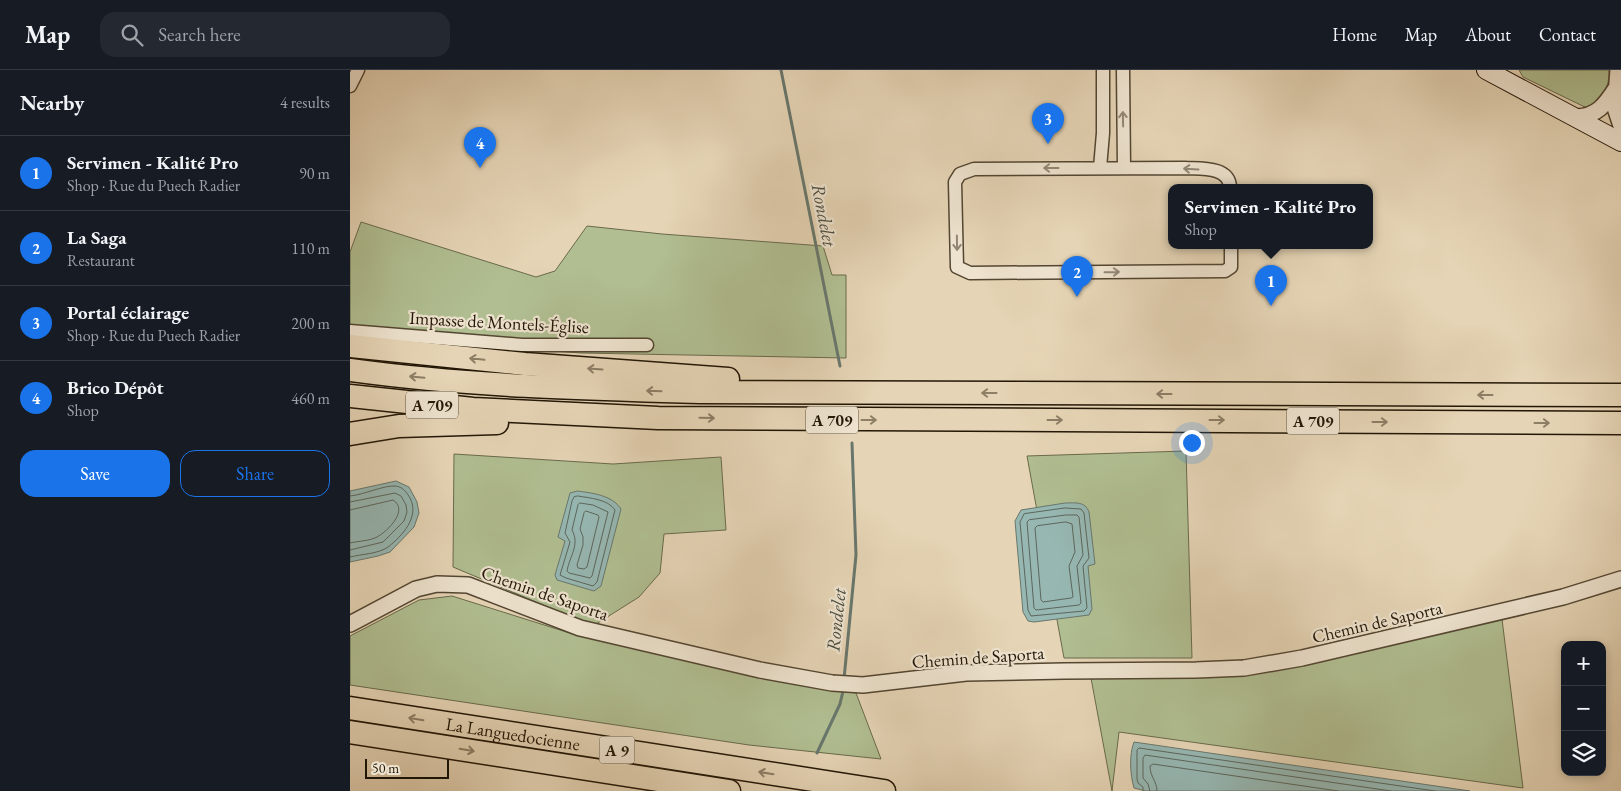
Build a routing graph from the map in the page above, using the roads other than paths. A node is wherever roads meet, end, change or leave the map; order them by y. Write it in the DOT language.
graph roads {
  1 [pos="358,70"];
  2 [pos="1102,70"];
  3 [pos="1123,70"];
  4 [pos="1486,70"];
  5 [pos="1618,70"];
  6 [pos="1511,77"];
  7 [pos="350,86"];
  8 [pos="1616,88"];
  9 [pos="1577,117"];
  10 [pos="1621,126"];
  11 [pos="1621,142"];
  12 [pos="1100,168"];
  13 [pos="1124,168"];
  14 [pos="1230,184"];
  15 [pos="1231,249"];
  16 [pos="350,331"];
  17 [pos="647,345"];
  18 [pos="350,346"];
  19 [pos="350,370"];
  20 [pos="826,394"];
  21 [pos="1621,395"];
  22 [pos="350,396"];
  23 [pos="658,418"];
  24 [pos="1621,423"];
  25 [pos="350,434"];
  26 [pos="1621,579"];
  27 [pos="350,624"];
  28 [pos="350,708"];
  29 [pos="350,732"];
  30 [pos="730,791"];
  31 [pos="884,791"];
  1 -- 7 [label="street"];
  2 -- 12 [label="street"];
  13 -- 3 [label="street, one-way"];
  4 -- 6 [label="main road"];
  5 -- 8 [label="street"];
  6 -- 9 [label="main road"];
  8 -- 9 [label="street"];
  8 -- 10 [label="street"];
  9 -- 11 [label="main road"];
  12 -- 13 [label="street"];
  12 -- 15 [label="street, one-way"];
  14 -- 13 [label="street, one-way"];
  16 -- 17 [label="street, Impasse de Montels-Église"];
  20 -- 18 [label="highway, one-way"];
  20 -- 19 [label="highway, A 709, one-way"];
  21 -- 20 [label="highway, A 709, one-way"];
  22 -- 23 [label="highway, A 709"];
  23 -- 24 [label="highway, A 709, one-way"];
  23 -- 25 [label="highway"];
  26 -- 27 [label="street, Chemin de Saporta"];
  31 -- 28 [label="highway, La Languedocienne / A 9, one-way"];
  29 -- 30 [label="highway, La Languedocienne / A 9, one-way"];
}
